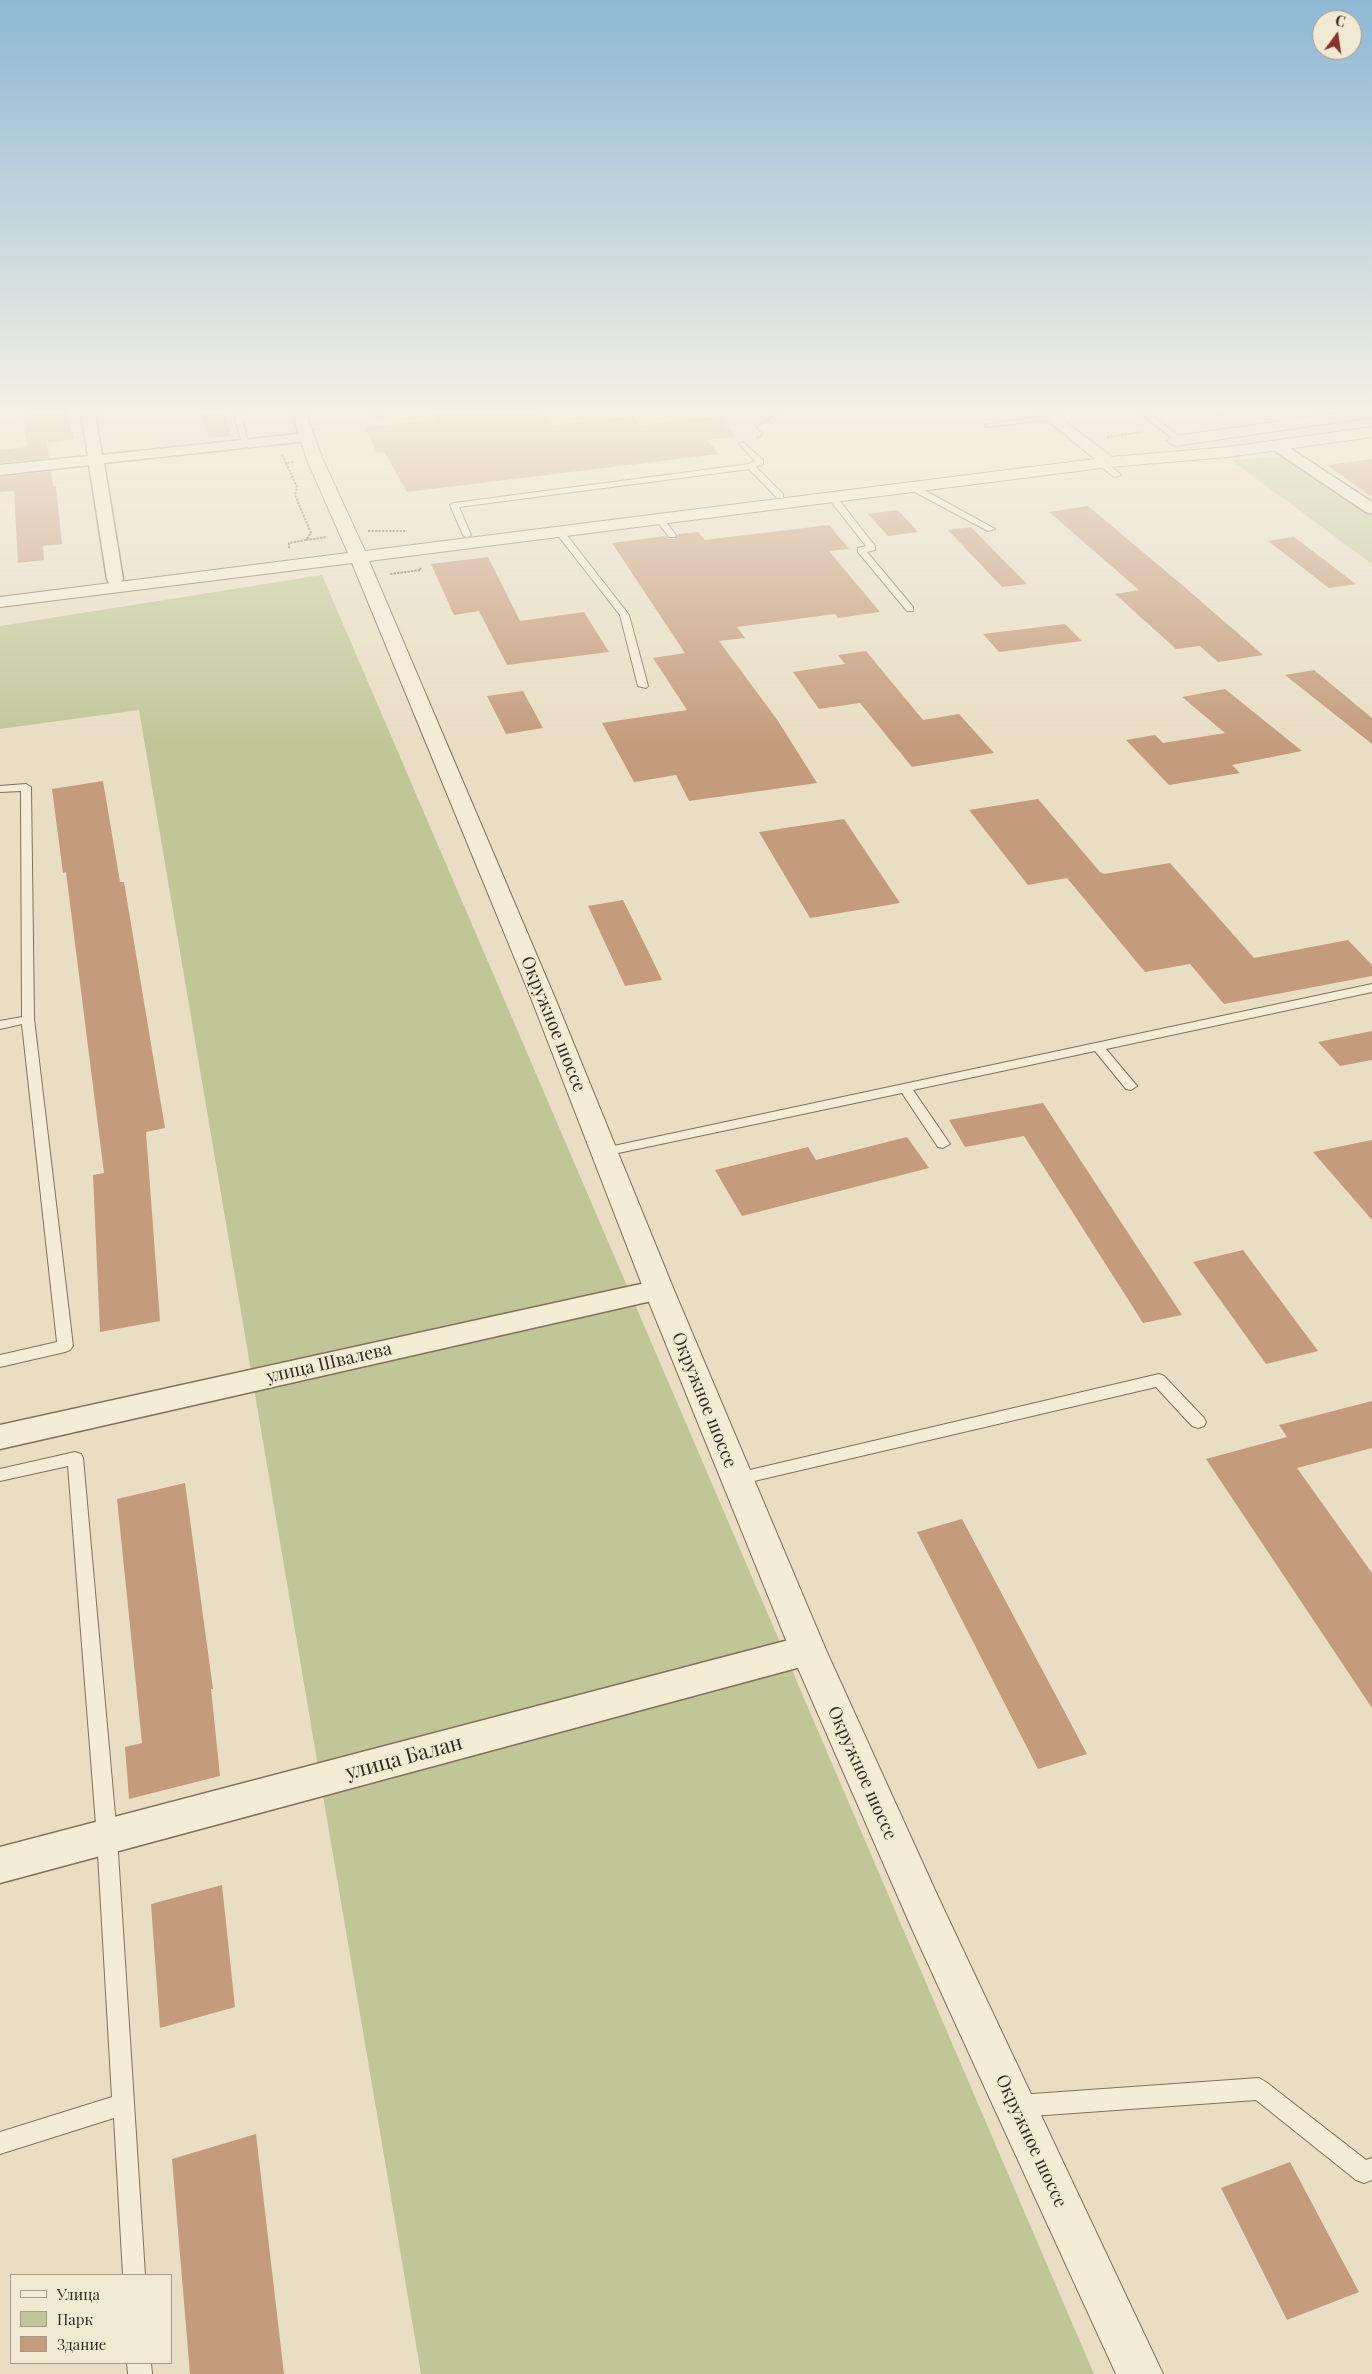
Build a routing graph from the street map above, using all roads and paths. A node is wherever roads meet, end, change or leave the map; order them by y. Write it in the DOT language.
graph roads {
  1 [pos="105,524"];
  2 [pos="307,524"];
  3 [pos="345,524"];
  4 [pos="462,524"];
  5 [pos="551,524"];
  6 [pos="619,524"];
  7 [pos="663,524"];
  8 [pos="853,524"];
  9 [pos="981,524"];
  10 [pos="991,529"];
  11 [pos="559,531"];
  12 [pos="467,534"];
  13 [pos="672,535"];
  14 [pos="289,551"];
  15 [pos="357,552"];
  16 [pos="115,579"];
  17 [pos="0,594"];
  18 [pos="0,602"];
  19 [pos="910,610"];
  20 [pos="643,686"];
  21 [pos="0,790"];
  22 [pos="1372,988"];
  23 [pos="28,1019"];
  24 [pos="0,1024"];
  25 [pos="1098,1046"];
  26 [pos="1131,1086"];
  27 [pos="905,1088"];
  28 [pos="943,1144"];
  29 [pos="604,1152"];
  30 [pos="659,1290"];
  31 [pos="0,1362"];
  32 [pos="1198,1422"];
  33 [pos="0,1437"];
  34 [pos="0,1476"];
  35 [pos="737,1478"];
  36 [pos="808,1650"];
  37 [pos="107,1838"];
  38 [pos="0,1865"];
  39 [pos="124,2104"];
  40 [pos="1015,2106"];
  41 [pos="0,2143"];
  42 [pos="1372,2169"];
  43 [pos="134,2274"];
  44 [pos="1140,2374"];
  1 -- 16 [label="street"];
  2 -- 14 [label="path"];
  3 -- 15 [label="street, Окружное шоссе"];
  4 -- 12 [label="lane"];
  5 -- 12 [label="street"];
  6 -- 11 [label="street"];
  7 -- 13 [label="lane"];
  8 -- 19 [label="lane"];
  9 -- 10 [label="lane"];
  11 -- 15 [label="street"];
  11 -- 20 [label="lane"];
  12 -- 15 [label="street"];
  15 -- 16 [label="street"];
  15 -- 18 [label="street"];
  15 -- 29 [label="street, Окружное шоссе"];
  16 -- 17 [label="street"];
  21 -- 23 [label="lane"];
  22 -- 25 [label="lane"];
  23 -- 24 [label="lane"];
  23 -- 31 [label="lane"];
  25 -- 26 [label="lane"];
  25 -- 27 [label="lane"];
  27 -- 28 [label="lane"];
  27 -- 29 [label="lane"];
  29 -- 30 [label="street, Окружное шоссе"];
  30 -- 33 [label="street, улица Швалева"];
  30 -- 35 [label="street, Окружное шоссе"];
  32 -- 35 [label="lane"];
  34 -- 37 [label="lane"];
  35 -- 36 [label="street, Окружное шоссе"];
  36 -- 37 [label="street, улица Балан"];
  36 -- 40 [label="street, Окружное шоссе"];
  37 -- 38 [label="street, улица Балан"];
  37 -- 39 [label="lane"];
  39 -- 41 [label="lane"];
  39 -- 43 [label="lane"];
  40 -- 42 [label="lane"];
  40 -- 44 [label="street, Окружное шоссе"];
}
